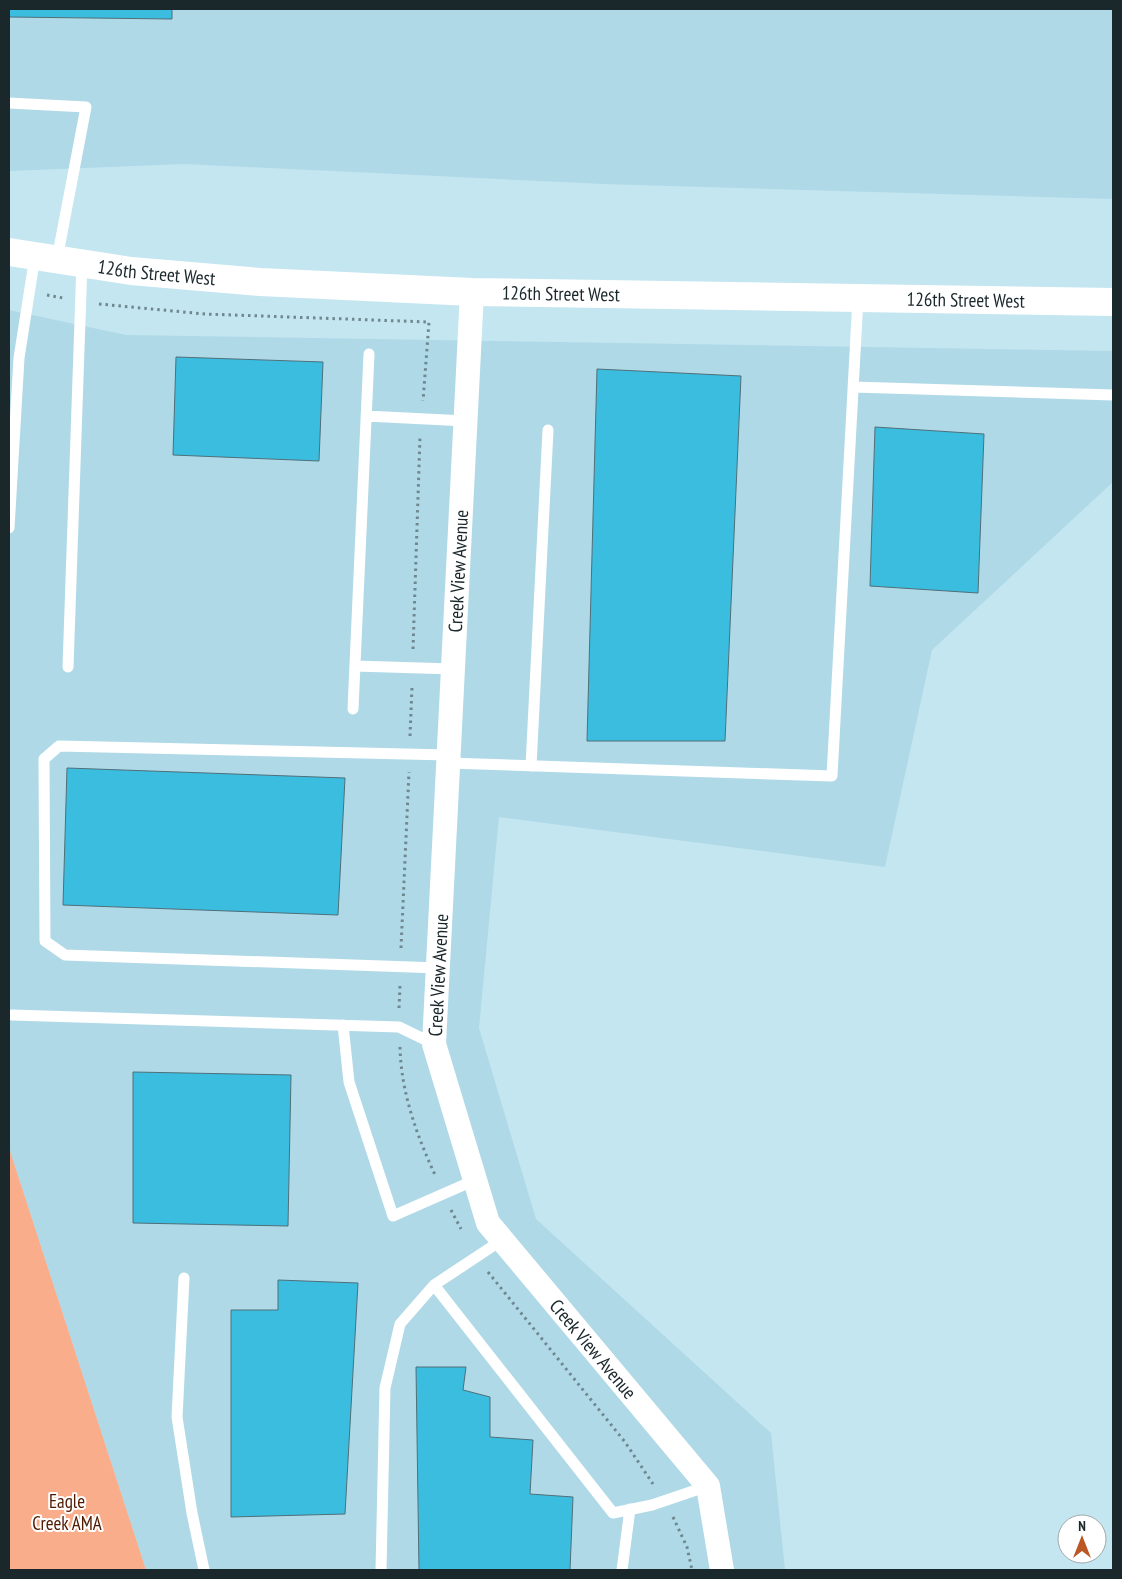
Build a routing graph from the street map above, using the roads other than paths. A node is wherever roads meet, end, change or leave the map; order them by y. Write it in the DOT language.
graph roads {
  1 [pos="9,103"];
  2 [pos="46,257"];
  3 [pos="472,292"];
  4 [pos="858,298"];
  5 [pos="1113,302"];
  6 [pos="14,349"];
  7 [pos="369,354"];
  8 [pos="854,386"];
  9 [pos="1113,395"];
  10 [pos="366,416"];
  11 [pos="466,421"];
  12 [pos="548,430"];
  13 [pos="9,528"];
  14 [pos="355,666"];
  15 [pos="68,667"];
  16 [pos="453,669"];
  17 [pos="354,709"];
  18 [pos="449,759"];
  19 [pos="531,766"];
  20 [pos="439,968"];
  21 [pos="12,1015"];
  22 [pos="344,1025"];
  23 [pos="434,1044"];
  24 [pos="475,1180"];
  25 [pos="502,1240"];
  26 [pos="184,1278"];
  27 [pos="434,1285"];
  28 [pos="708,1486"];
  29 [pos="630,1509"];
  30 [pos="204,1570"];
  31 [pos="381,1570"];
  32 [pos="622,1570"];
  33 [pos="722,1570"];
  1 -- 2 [label="lane"];
  2 -- 3 [label="street, 126th Street West"];
  2 -- 6 [label="lane"];
  2 -- 15 [label="lane"];
  3 -- 4 [label="street, 126th Street West"];
  3 -- 11 [label="street, Creek View Avenue"];
  4 -- 5 [label="street, 126th Street West"];
  4 -- 8 [label="lane"];
  6 -- 13 [label="lane"];
  7 -- 10 [label="lane"];
  8 -- 9 [label="lane"];
  8 -- 19 [label="lane"];
  10 -- 11 [label="lane"];
  10 -- 14 [label="lane"];
  11 -- 16 [label="street, Creek View Avenue"];
  12 -- 19 [label="lane"];
  14 -- 16 [label="lane"];
  14 -- 17 [label="lane"];
  16 -- 18 [label="street, Creek View Avenue"];
  18 -- 19 [label="lane"];
  18 -- 20 [label="street, Creek View Avenue"];
  18 -- 20 [label="lane"];
  20 -- 23 [label="street, Creek View Avenue"];
  21 -- 22 [label="lane"];
  22 -- 23 [label="lane"];
  22 -- 24 [label="lane"];
  23 -- 24 [label="street, Creek View Avenue"];
  24 -- 25 [label="street, Creek View Avenue"];
  25 -- 27 [label="lane"];
  25 -- 28 [label="street, Creek View Avenue"];
  26 -- 30 [label="lane"];
  27 -- 29 [label="lane"];
  27 -- 31 [label="lane"];
  28 -- 29 [label="lane"];
  28 -- 33 [label="street"];
  29 -- 32 [label="lane"];
}
